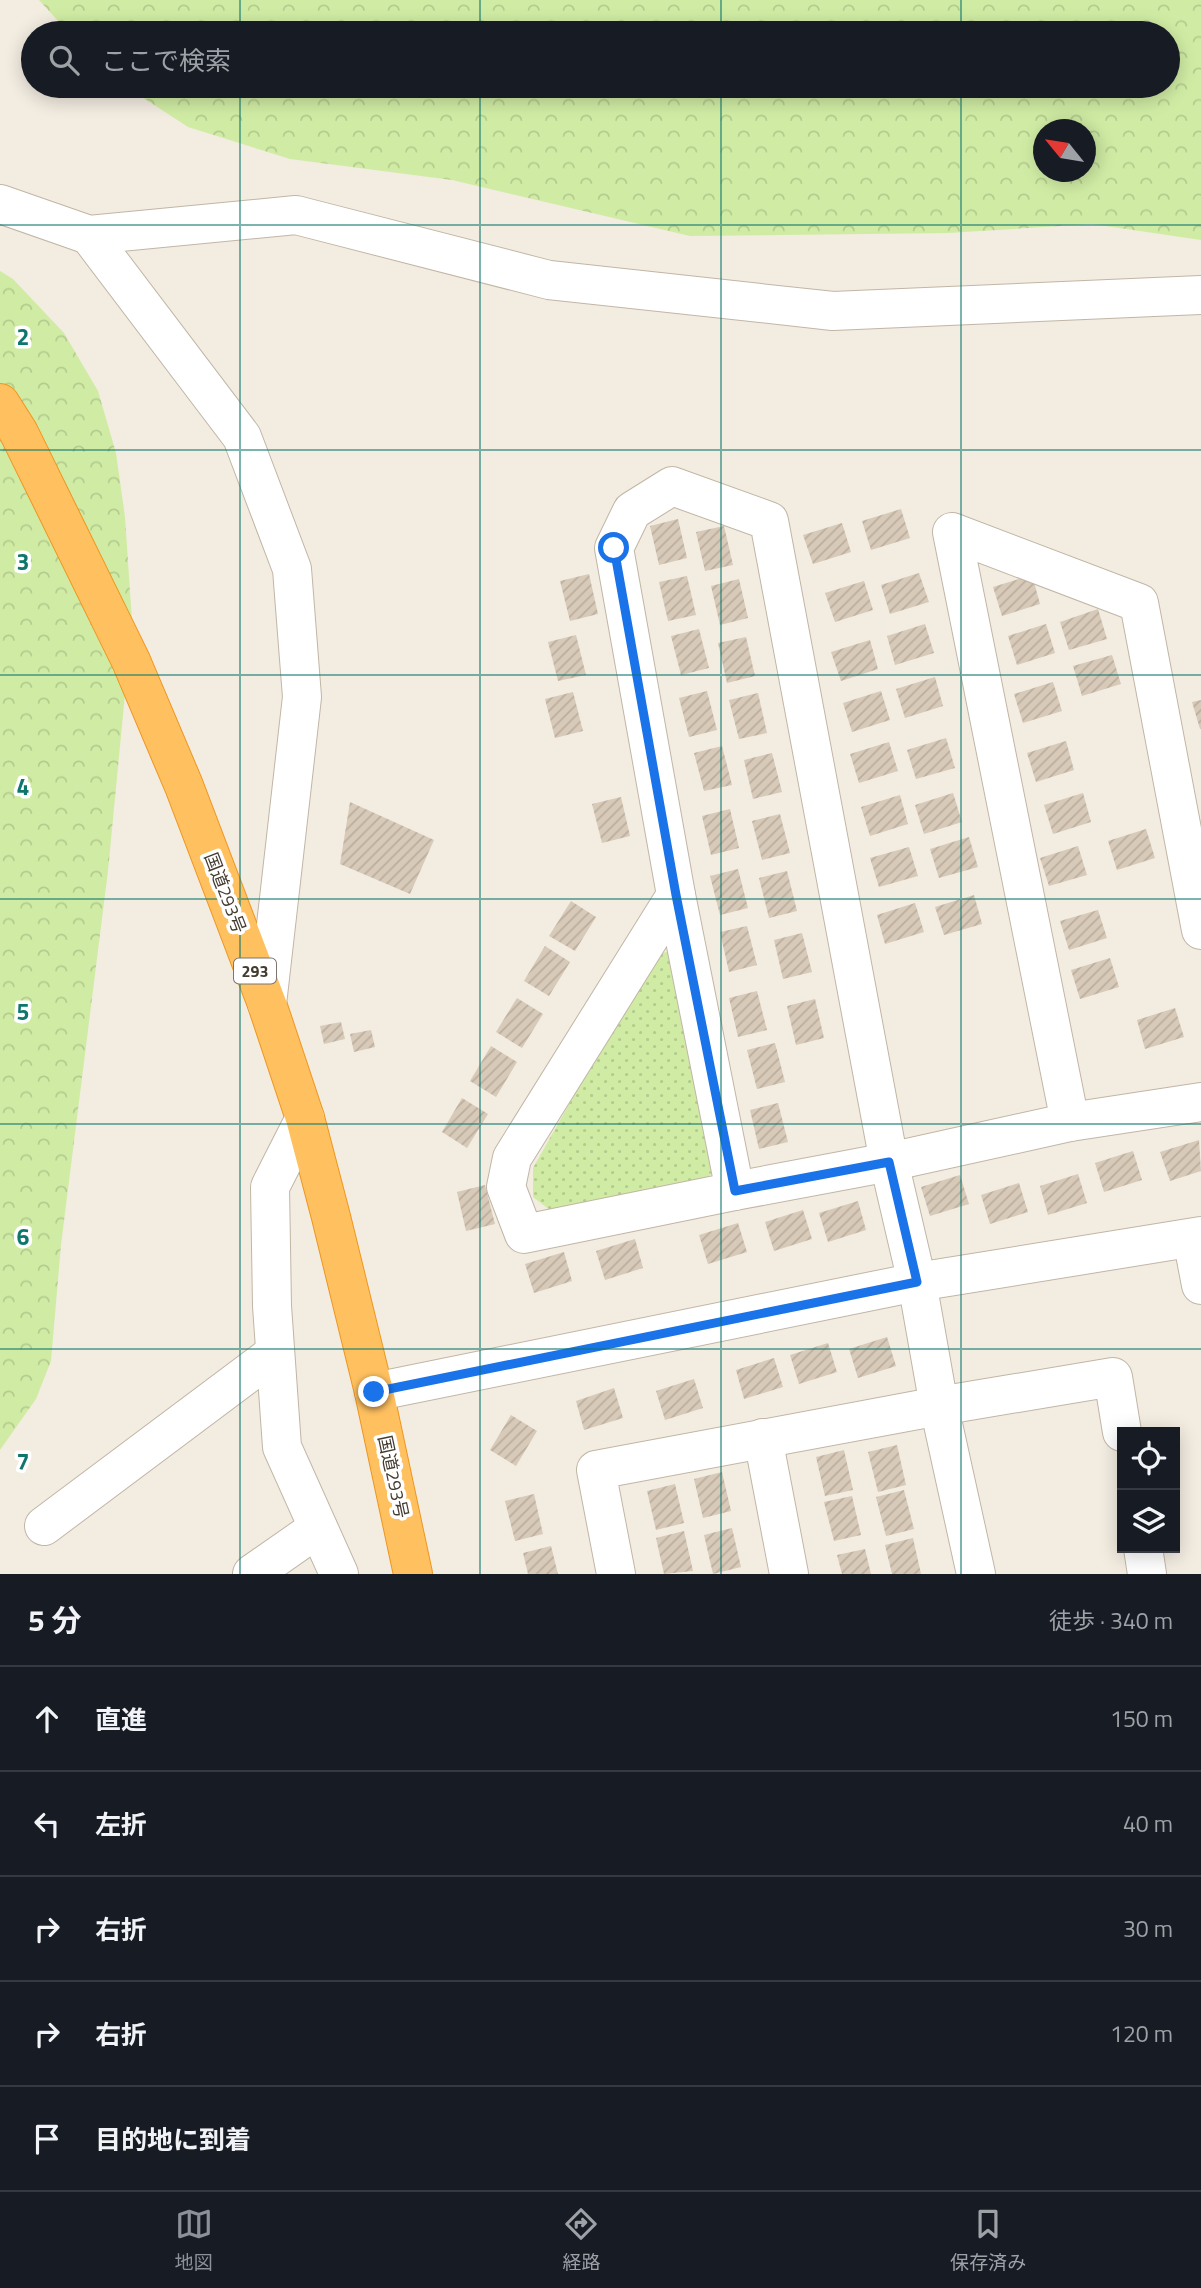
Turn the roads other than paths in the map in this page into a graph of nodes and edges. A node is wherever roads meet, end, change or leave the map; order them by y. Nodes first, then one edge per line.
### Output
1 (0, 204) edge
2 (89, 235) junction
3 (1201, 295) edge
4 (0, 402) edge
5 (676, 895) junction
6 (1201, 930) edge
7 (267, 1004) junction
8 (1201, 1102) edge
9 (305, 1118) junction
10 (1070, 1122) junction
11 (889, 1162) junction
12 (735, 1191) junction
13 (1196, 1237) edge
14 (917, 1282) junction
15 (1201, 1285) edge
16 (275, 1353) junction
17 (374, 1392) junction
18 (939, 1406) junction
19 (1121, 1427) edge
20 (763, 1438) junction
21 (44, 1526) dead end
22 (318, 1528) junction
23 (1144, 1553) edge
24 (252, 1574) edge
25 (338, 1574) edge
26 (413, 1574) edge
27 (616, 1574) edge
28 (789, 1574) edge
29 (976, 1574) edge
30 (1147, 1574) edge

1 - 2 street
2 - 3 street
2 - 7 street
4 - 7 highway, 国道293号 / 293
5 - 11 street
5 - 12 street
5 - 12 street
6 - 10 street
7 - 9 highway, 国道293号 / 293
8 - 10 street
9 - 16 street
9 - 17 highway, 国道293号 / 293
10 - 11 street
11 - 12 street
11 - 14 street
13 - 14 street
13 - 15 street
14 - 17 street
14 - 18 street
16 - 21 street
16 - 22 street
17 - 26 highway, 国道293号 / 293
18 - 19 street
18 - 20 street
18 - 29 street
20 - 27 street
20 - 28 street
22 - 24 street
22 - 25 street
23 - 30 street

